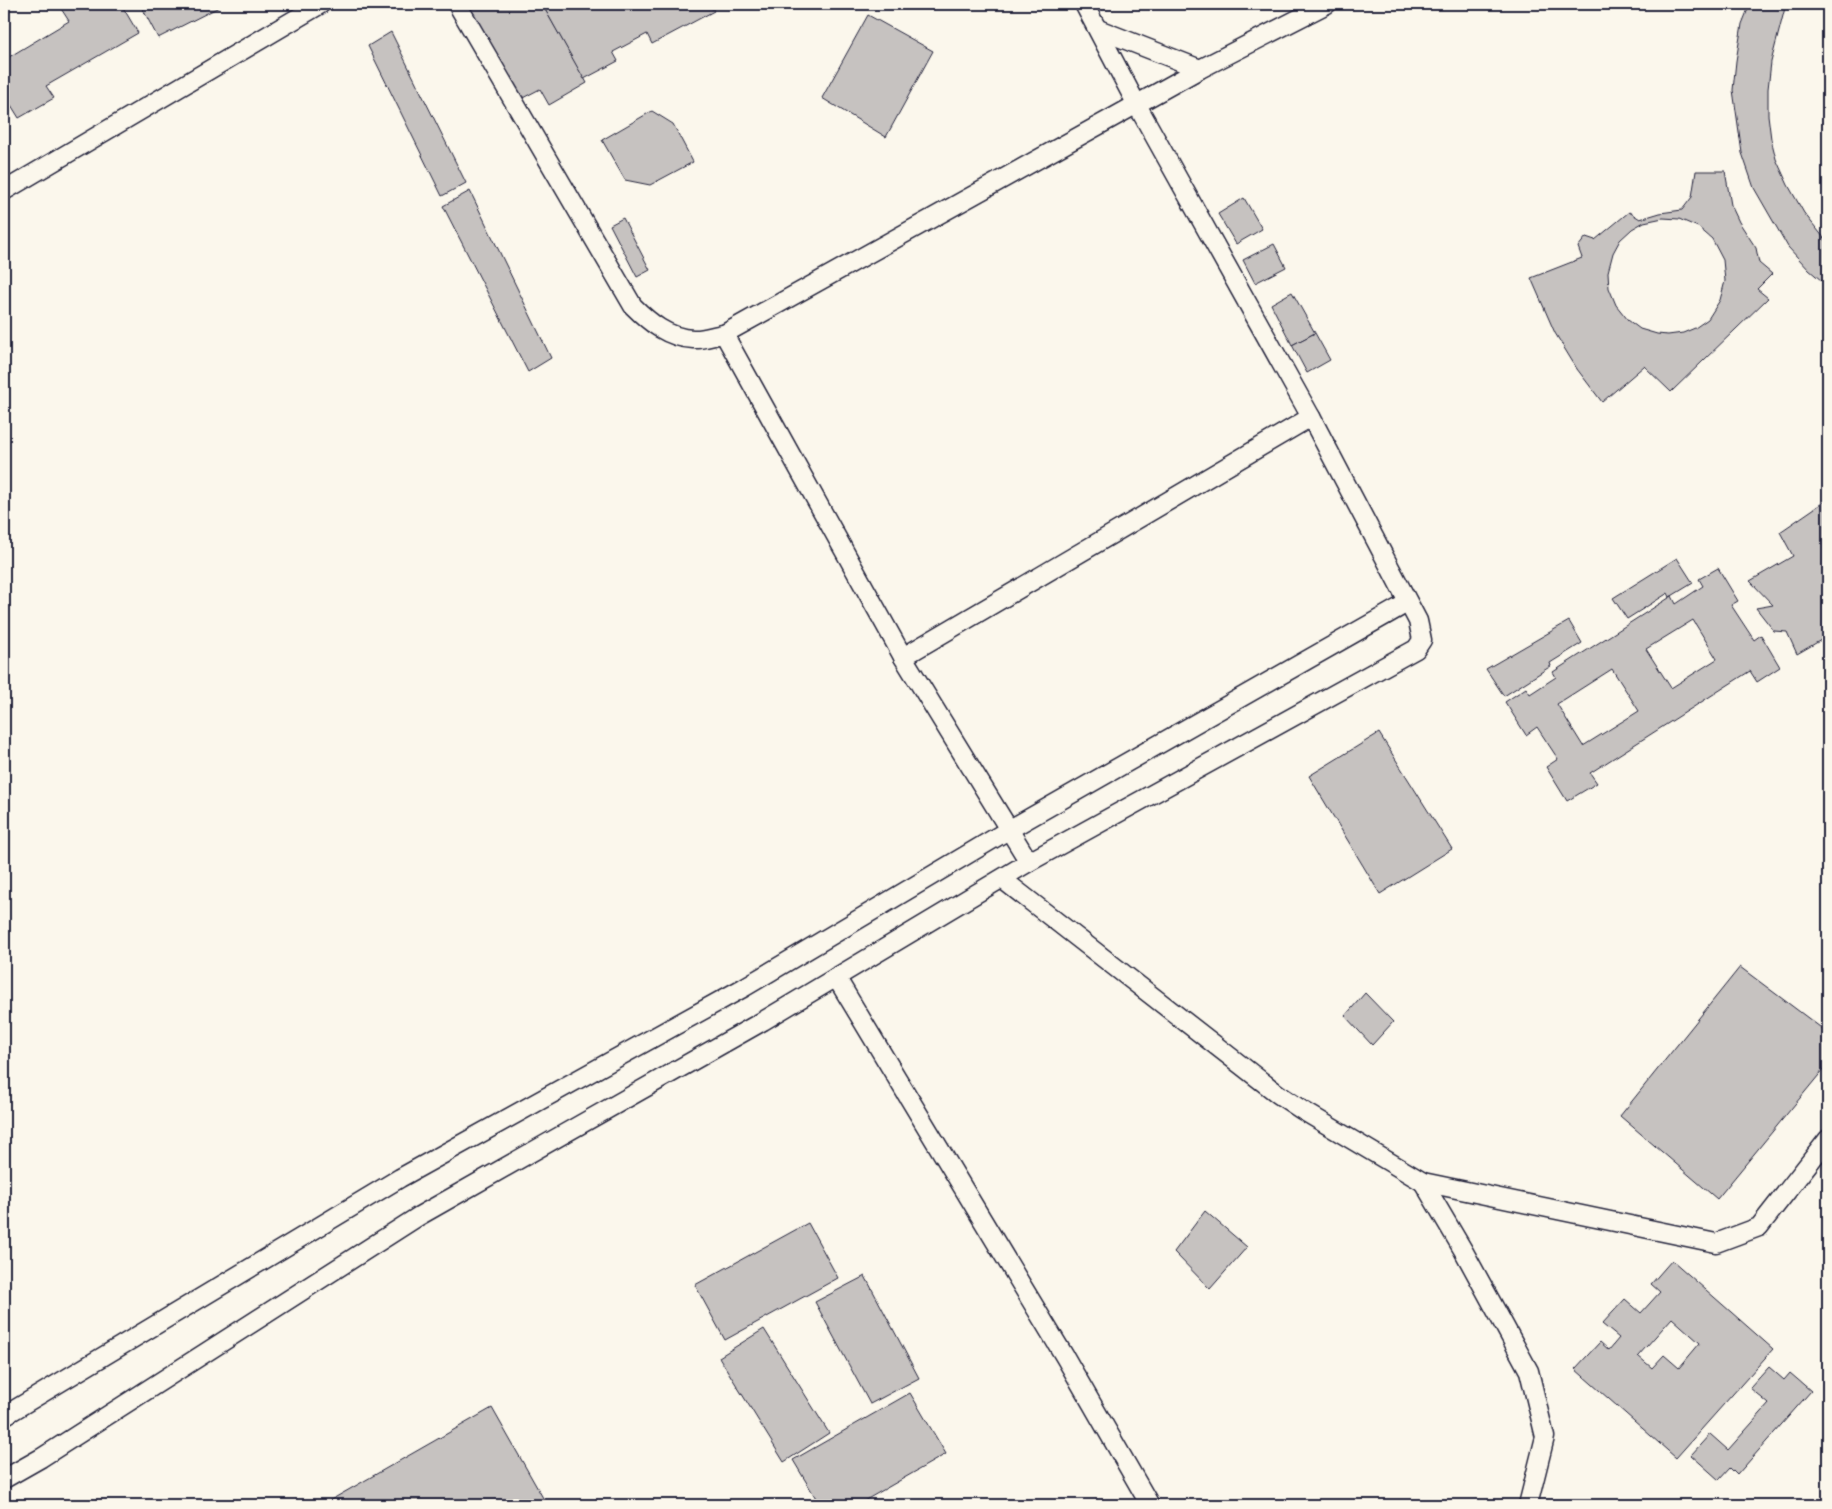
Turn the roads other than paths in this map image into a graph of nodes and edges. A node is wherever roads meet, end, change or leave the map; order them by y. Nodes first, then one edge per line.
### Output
1 (321, 4) edge
2 (457, 4) edge
3 (1084, 4) edge
4 (1327, 4) edge
5 (1098, 29) junction
6 (1200, 69) junction
7 (1137, 105) junction
8 (4, 192) edge
9 (724, 334) junction
10 (1311, 417) junction
11 (1407, 602) junction
12 (902, 657) junction
13 (1010, 829) junction
14 (1029, 862) junction
15 (1002, 878) junction
16 (836, 977) junction
17 (1828, 1139) edge
18 (1423, 1182) junction
19 (4, 1416) edge
20 (4, 1479) edge
21 (1150, 1505) edge
22 (1528, 1505) edge

1 - 8 lane
2 - 9 lane
3 - 5 lane
4 - 6 lane
5 - 6 lane
5 - 7 lane
6 - 7 lane
7 - 9 lane
7 - 10 lane
9 - 12 lane
10 - 11 lane
10 - 12 lane
11 - 13 lane
11 - 14 lane
12 - 13 lane
13 - 14 lane
13 - 19 lane
14 - 15 lane
15 - 16 lane
15 - 18 lane
16 - 20 lane
16 - 21 lane
17 - 18 lane
18 - 22 lane

